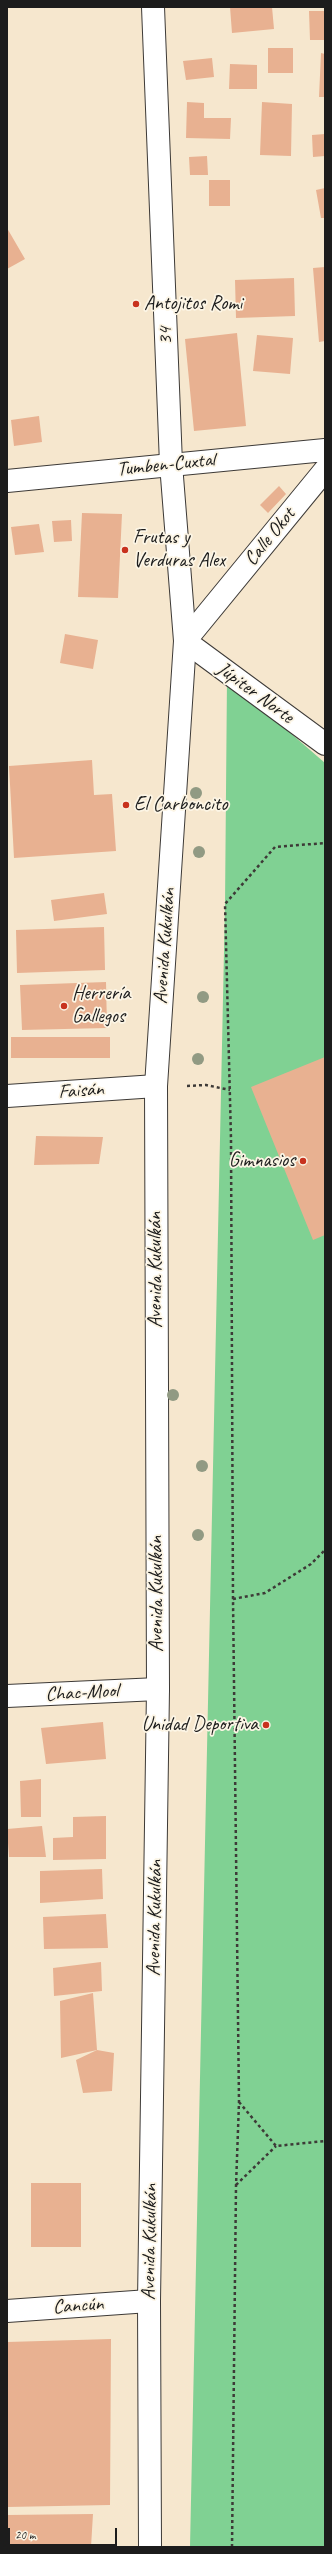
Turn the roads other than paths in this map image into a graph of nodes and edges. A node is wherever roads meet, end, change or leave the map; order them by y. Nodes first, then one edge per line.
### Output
1 (153, 7) edge
2 (325, 450) edge
3 (172, 464) junction
4 (325, 470) edge
5 (7, 481) edge
6 (185, 641) junction
7 (325, 744) edge
8 (156, 1086) junction
9 (7, 1096) edge
10 (158, 1689) junction
11 (7, 1696) edge
12 (150, 2302) junction
13 (7, 2311) edge
14 (150, 2547) edge

1 - 3 street, 34
2 - 3 street, Tumben-Cuxtal
3 - 5 street, Tumben-Cuxtal
3 - 6 street, 34
4 - 6 street, Calle Okot
6 - 7 street, Júpiter Norte
6 - 8 street, Avenida Kukulkán
8 - 9 street, Faisán
8 - 10 street, Avenida Kukulkán
10 - 11 street, Chac-Mool
10 - 12 street, Avenida Kukulkán
12 - 13 street, Cancún
12 - 14 street, Avenida Kukulkán

